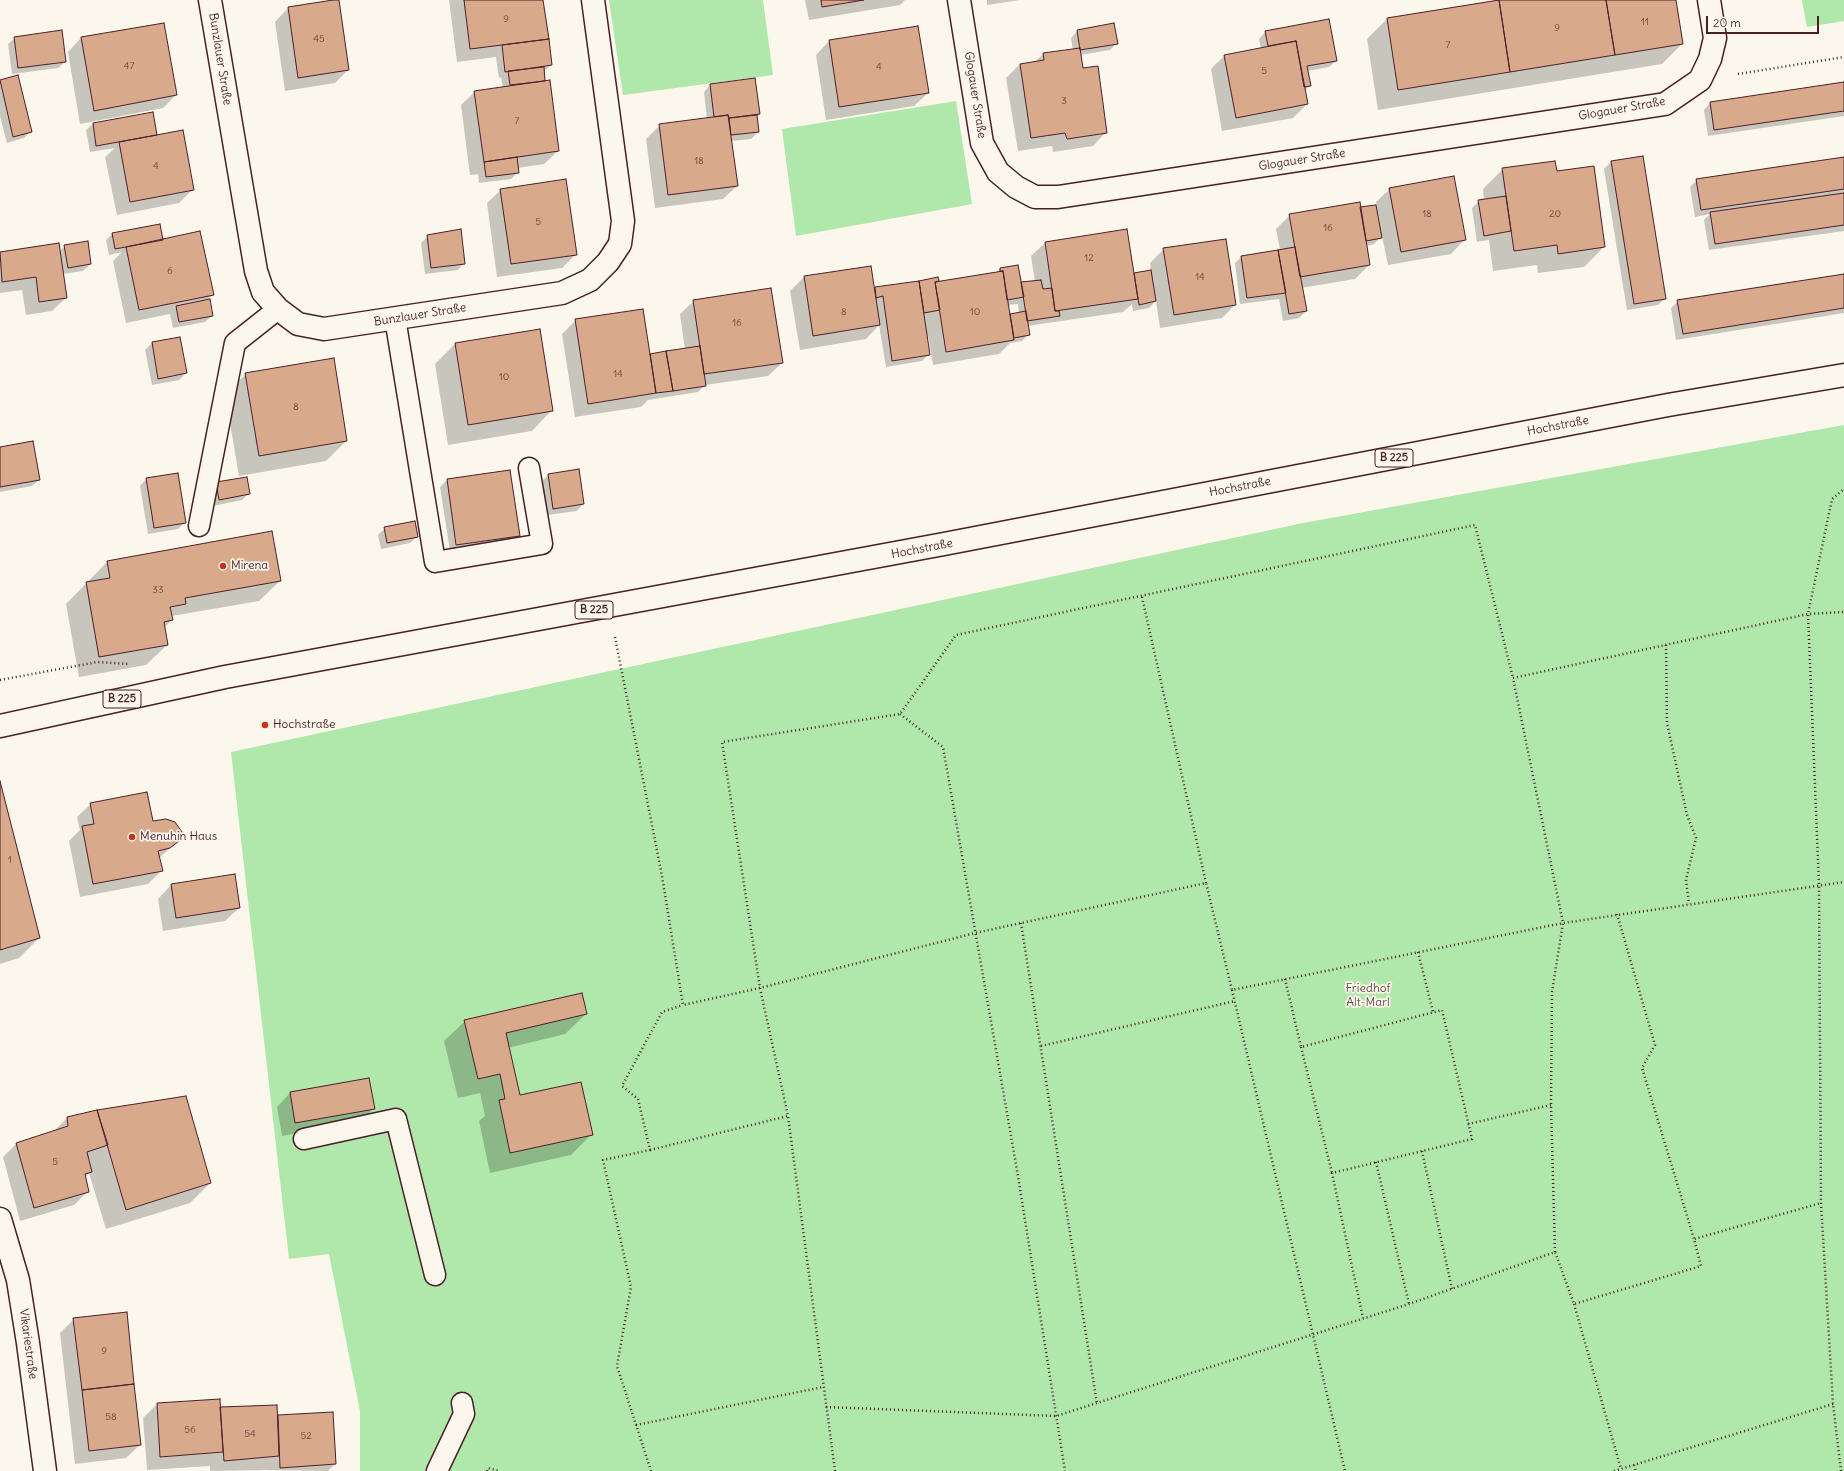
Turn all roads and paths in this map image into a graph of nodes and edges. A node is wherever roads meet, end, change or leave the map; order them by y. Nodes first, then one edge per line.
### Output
1 (210, 0) edge
2 (593, 0) edge
3 (959, 0) edge
4 (1709, 0) edge
5 (1844, 57) edge
6 (1700, 80) junction
7 (278, 309) junction
8 (395, 318) junction
9 (1844, 375) edge
10 (529, 468) dead end
11 (1844, 489) edge
12 (199, 526) dead end
13 (1142, 597) junction
14 (609, 607) junction
15 (1844, 612) edge
16 (1808, 614) junction
17 (1666, 645) junction
18 (1513, 678) junction
19 (900, 714) junction
20 (0, 726) edge
21 (1844, 882) edge
22 (1206, 883) junction
23 (1819, 885) junction
24 (1689, 904) junction
25 (1618, 914) junction
26 (1021, 923) junction
27 (1563, 923) junction
28 (975, 933) junction
29 (1418, 952) junction
30 (1285, 979) junction
31 (760, 988) junction
32 (1232, 990) junction
33 (1235, 1002) junction
34 (682, 1005) junction
35 (1433, 1012) junction
36 (1041, 1046) junction
37 (1301, 1047) junction
38 (1551, 1106) junction
39 (788, 1116) junction
40 (1468, 1124) junction
41 (304, 1138) dead end
42 (650, 1150) junction
43 (1422, 1151) junction
44 (1376, 1162) junction
45 (1332, 1173) junction
46 (1821, 1203) junction
47 (0, 1219) edge
48 (1694, 1238) junction
49 (1555, 1252) junction
50 (435, 1275) dead end
51 (1452, 1289) junction
52 (1409, 1304) junction
53 (1574, 1304) junction
54 (1363, 1318) junction
55 (1313, 1335) junction
56 (823, 1387) junction
57 (462, 1403) dead end
58 (1097, 1404) junction
59 (1833, 1404) junction
60 (826, 1407) junction
61 (1056, 1416) junction
62 (636, 1425) junction
63 (1634, 1465) junction
64 (1621, 1469) junction
65 (45, 1471) edge
66 (437, 1471) edge
67 (487, 1471) edge
68 (499, 1471) edge
69 (651, 1471) edge
70 (835, 1471) edge
71 (1065, 1471) edge
72 (1345, 1471) edge
73 (1614, 1471) edge
74 (1636, 1471) edge
75 (1841, 1471) edge

1 - 7 street, Bunzlauer Straße
2 - 8 street, Bunzlauer Straße
3 - 6 street, Glogauer Straße
4 - 6 street
5 - 6 path
7 - 8 street, Bunzlauer Straße
7 - 12 lane
8 - 10 lane
9 - 14 street, Hochstraße / B 225
11 - 16 path
13 - 18 path
13 - 19 path
13 - 22 path
14 - 20 street, Hochstraße / B 225
14 - 34 path
15 - 16 path
16 - 17 path
16 - 23 path
17 - 18 path
17 - 24 path
18 - 27 path
19 - 28 path
19 - 31 path
21 - 23 path
22 - 26 path
22 - 32 path
23 - 24 path
23 - 46 path
24 - 25 path
25 - 27 path
25 - 48 path
26 - 28 path
26 - 36 path
27 - 29 path
27 - 38 path
28 - 31 path
28 - 61 path
29 - 30 path
29 - 35 path
30 - 32 path
30 - 37 path
31 - 34 path
31 - 39 path
32 - 33 path
33 - 36 path
33 - 55 path
34 - 42 path
35 - 37 path
35 - 40 path
36 - 58 path
37 - 45 path
38 - 40 path
38 - 49 path
39 - 42 path
39 - 56 path
40 - 43 path
41 - 50 lane
42 - 62 path
43 - 44 path
43 - 51 path
44 - 45 path
44 - 52 path
45 - 54 path
46 - 48 path
46 - 59 path
47 - 65 street, Vikariestraße
48 - 53 path
49 - 51 path
49 - 53 path
51 - 52 path
52 - 54 path
53 - 64 path
54 - 55 path
55 - 58 path
55 - 72 path
56 - 60 path
56 - 62 path
57 - 66 lane
58 - 61 path
59 - 63 path
59 - 75 path
60 - 61 path
60 - 70 path
61 - 71 path
62 - 69 path
63 - 64 path
63 - 74 path
64 - 73 path
67 - 68 path

